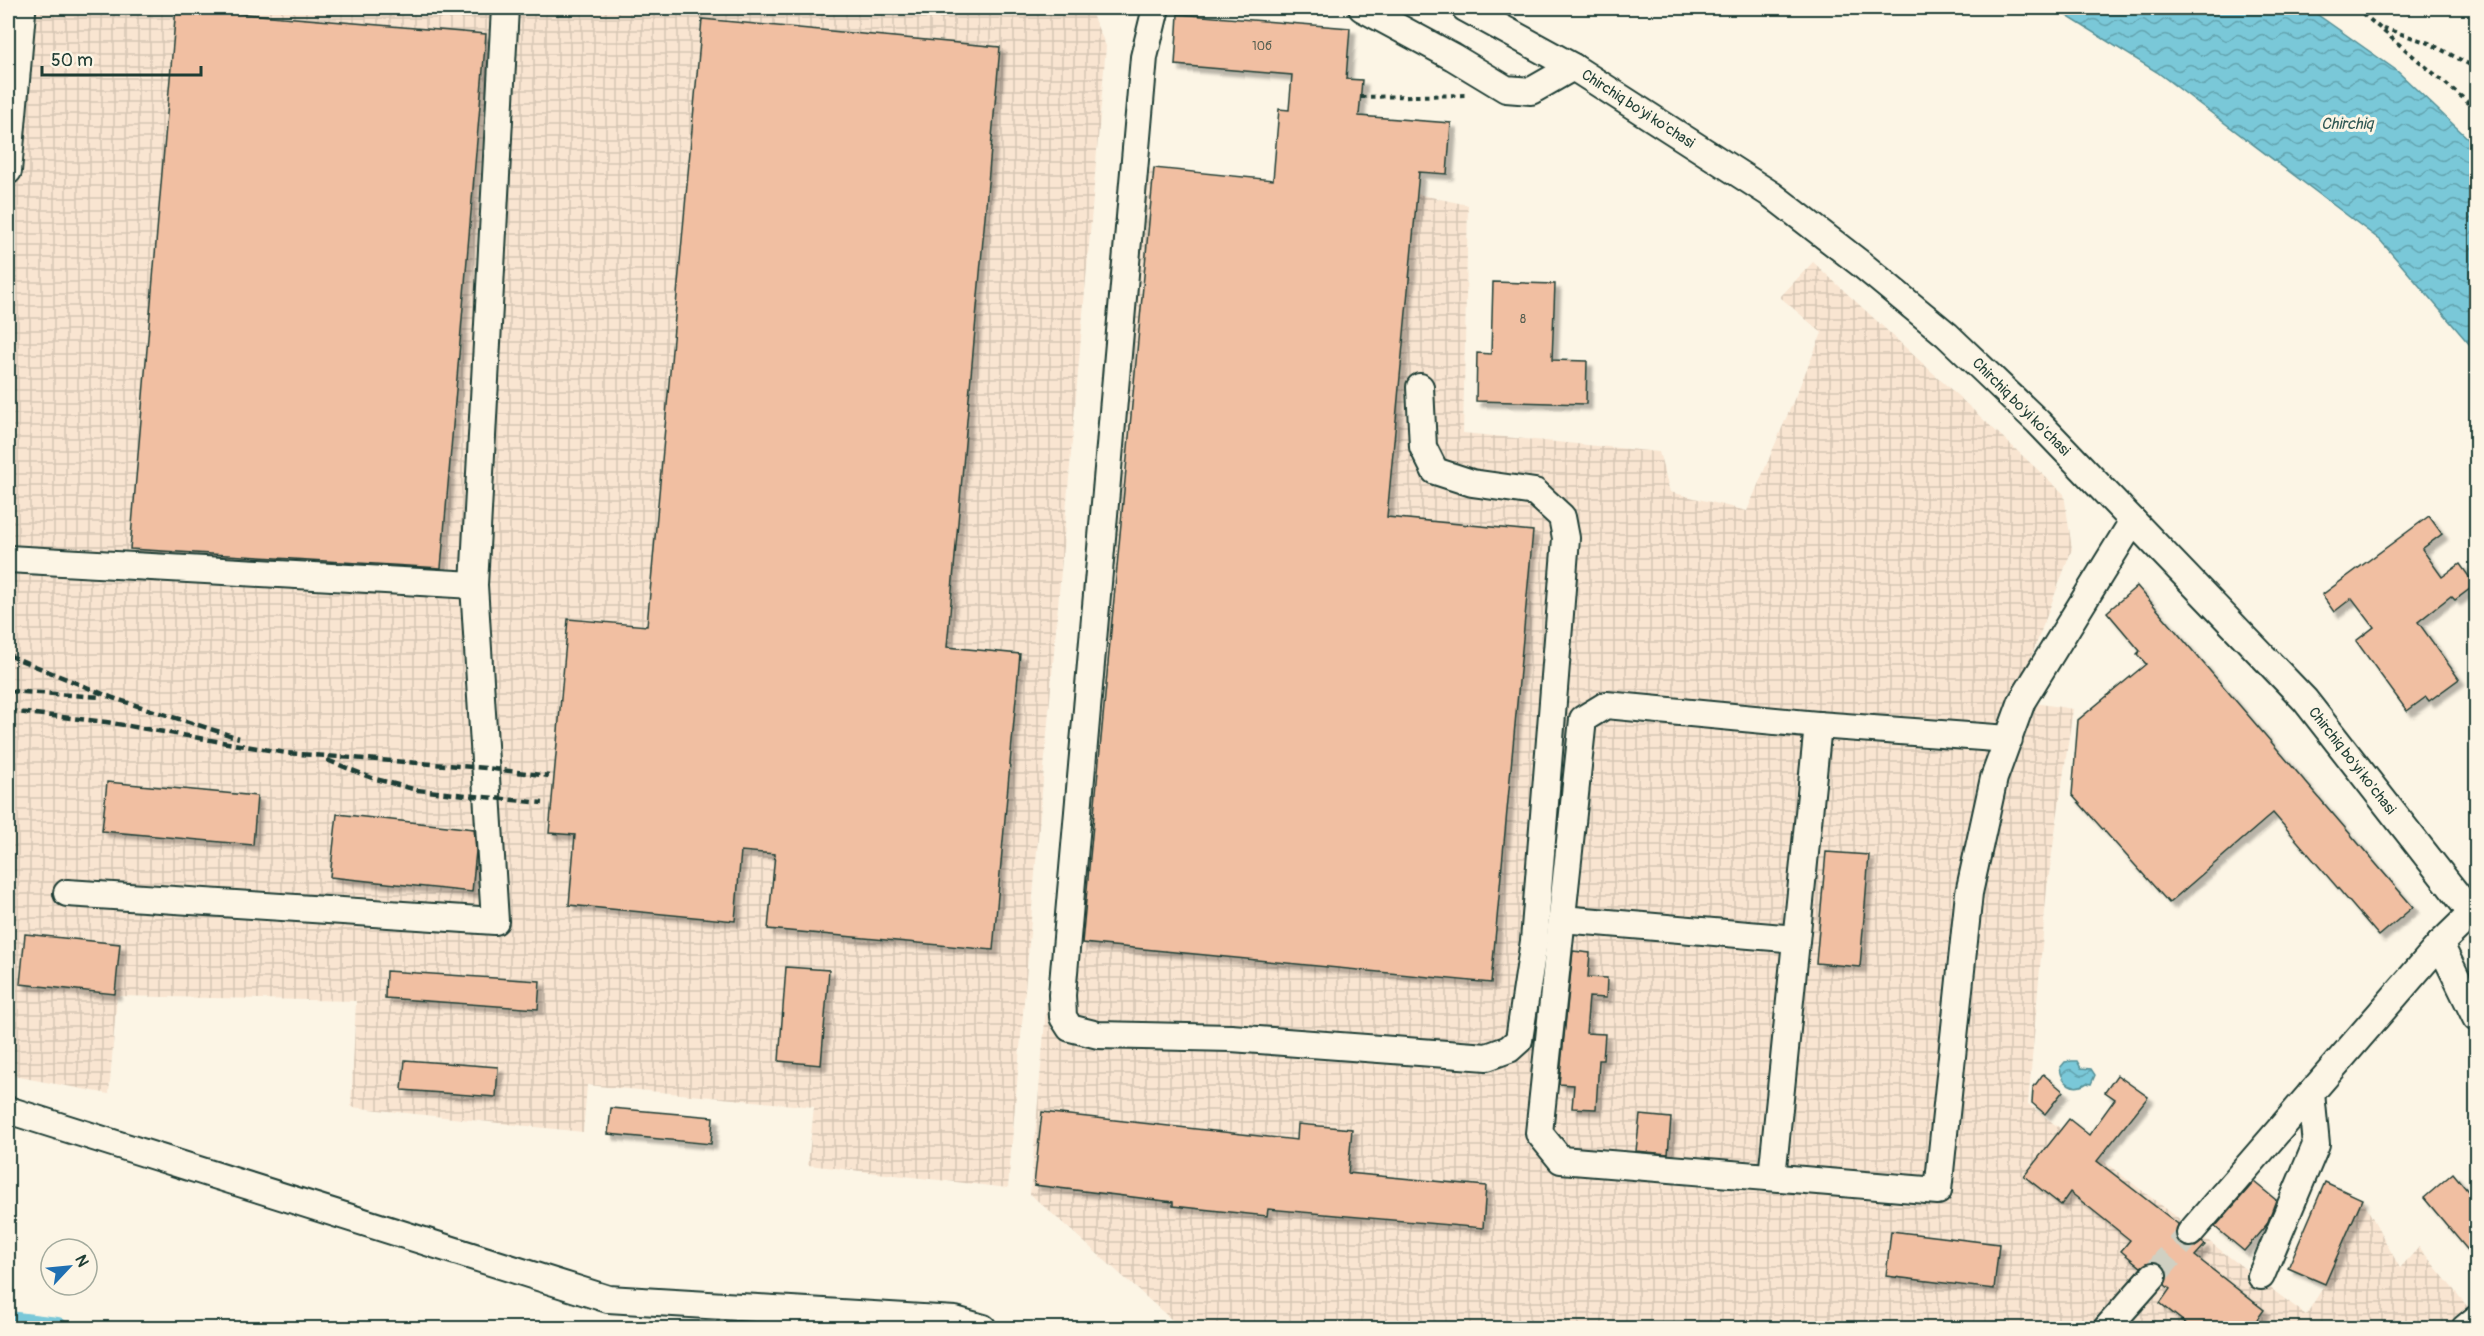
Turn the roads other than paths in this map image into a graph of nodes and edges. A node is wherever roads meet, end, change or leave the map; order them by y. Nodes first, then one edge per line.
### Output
1 (505, 8) edge
2 (1156, 8) edge
3 (1362, 8) edge
4 (1465, 8) edge
5 (22, 12) dead end
6 (1573, 67) junction
7 (8, 171) edge
8 (1420, 387) dead end
9 (2133, 521) junction
10 (8, 560) edge
11 (474, 585) junction
12 (1818, 725) junction
13 (2009, 739) junction
14 (67, 892) dead end
15 (2474, 916) edge
16 (1562, 919) junction
17 (1796, 939) junction
18 (2440, 944) junction
19 (2476, 1018) edge
20 (2311, 1093) junction
21 (8, 1110) edge
22 (1772, 1178) junction
23 (2190, 1233) tunnel mouth
24 (2153, 1276) tunnel mouth
25 (2261, 1276) dead end
26 (2476, 1319) edge
27 (983, 1329) edge
28 (2107, 1329) edge
29 (2465, 1329) edge

1 - 11 street
2 - 8 street
3 - 6 street
4 - 6 street, Chirchiq bo'yi ko'chasi
5 - 7 street
6 - 9 street, Chirchiq bo'yi ko'chasi
9 - 13 street
9 - 15 street, Chirchiq bo'yi ko'chasi
10 - 11 street
11 - 14 street
12 - 13 street
12 - 16 street
12 - 17 street
13 - 22 street
15 - 18 street
16 - 17 street
16 - 22 street
17 - 22 street
18 - 19 street
18 - 20 street
20 - 23 street
20 - 25 street
21 - 27 street
24 - 28 street
26 - 29 street

